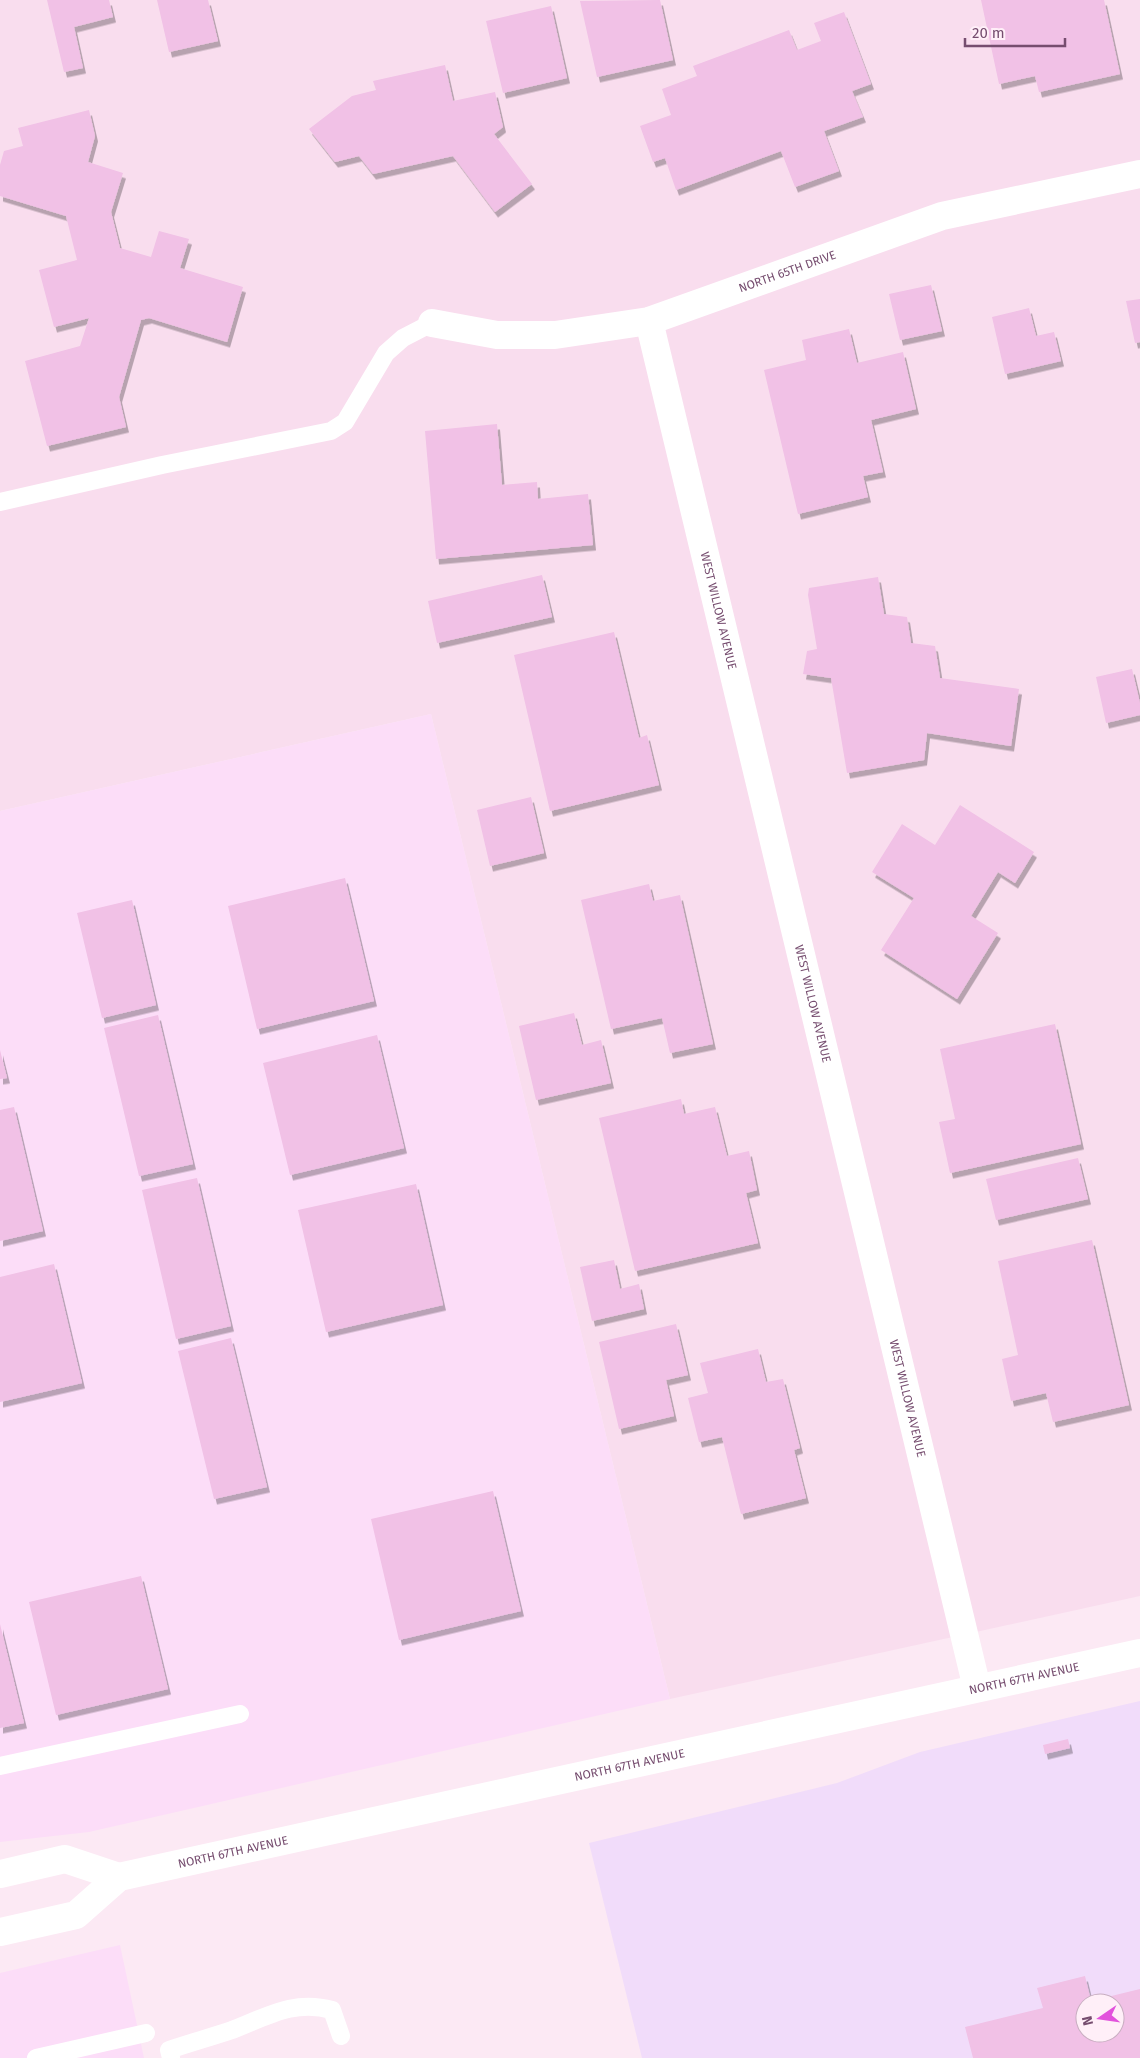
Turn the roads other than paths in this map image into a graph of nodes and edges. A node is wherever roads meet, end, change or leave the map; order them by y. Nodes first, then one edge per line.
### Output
1 (1140, 174) edge
2 (649, 321) junction
3 (432, 323) joint
4 (0, 502) edge
5 (1140, 1653) edge
6 (977, 1688) junction
7 (240, 1714) dead end
8 (0, 1766) edge
9 (0, 1874) edge
10 (119, 1877) junction
11 (0, 1932) edge
12 (146, 2033) dead end
13 (341, 2036) dead end
14 (36, 2058) edge
15 (170, 2058) edge

1 - 2 street, NORTH 65TH DRIVE
2 - 3 street, NORTH 65TH DRIVE
2 - 6 street, WEST WILLOW AVENUE
3 - 4 lane
5 - 6 street, NORTH 67TH AVENUE
6 - 10 street, NORTH 67TH AVENUE
7 - 8 lane
9 - 10 street
10 - 11 street, NORTH 67TH AVENUE
12 - 14 lane
13 - 15 lane

